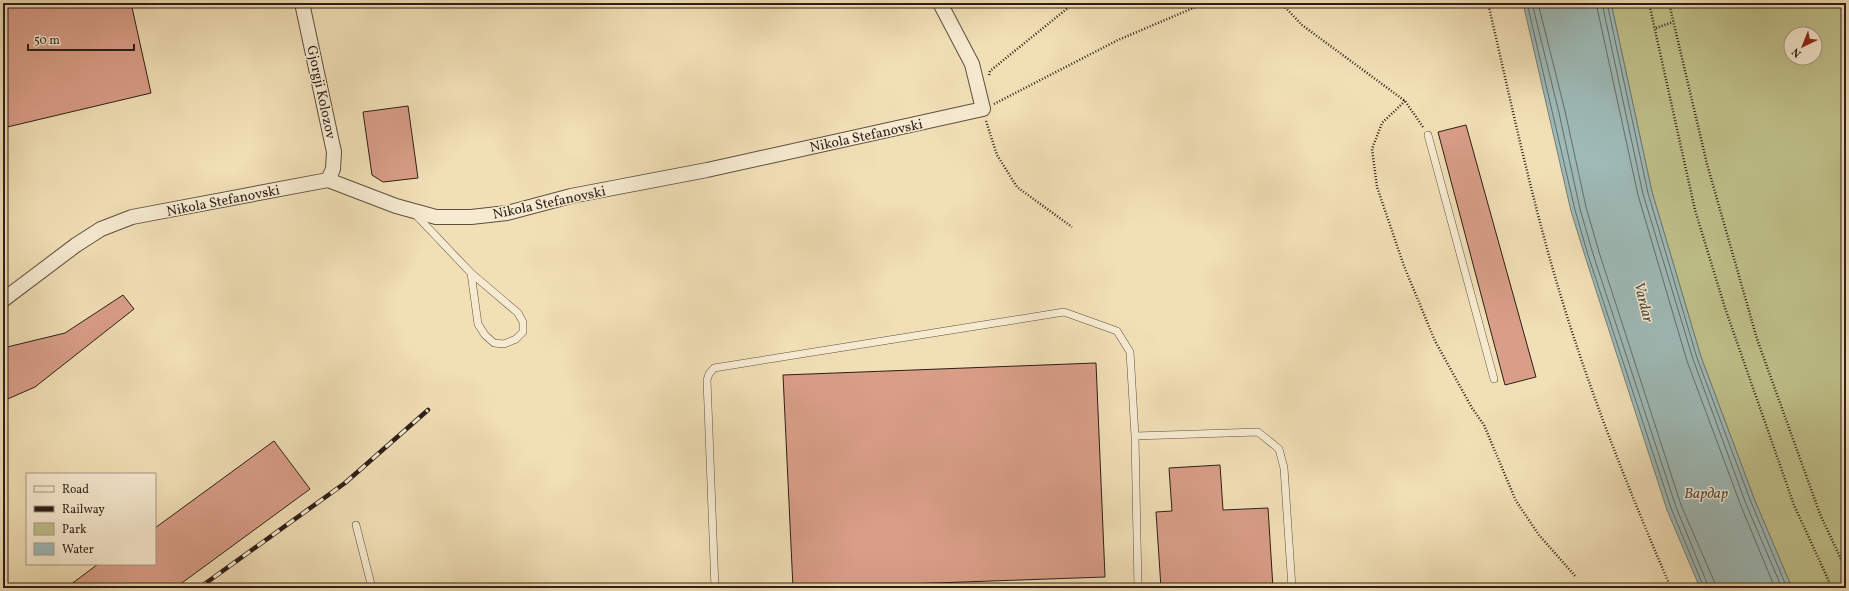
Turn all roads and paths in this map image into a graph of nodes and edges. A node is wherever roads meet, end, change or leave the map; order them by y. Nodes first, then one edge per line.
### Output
1 (302, 3) edge
2 (940, 3) edge
3 (1074, 3) edge
4 (1205, 3) edge
5 (1281, 3) edge
6 (1488, 3) edge
7 (1649, 3) edge
8 (1669, 3) edge
9 (1673, 22) junction
10 (1656, 28) junction
11 (989, 79) dead end
12 (1405, 101) junction
13 (983, 109) junction
14 (1428, 135) joint
15 (328, 180) junction
16 (411, 210) junction
17 (1072, 227) dead end
18 (471, 273) junction
19 (3, 300) edge
20 (1494, 379) dead end
21 (1135, 436) junction
22 (356, 525) dead end
23 (1846, 570) edge
24 (1575, 576) dead end
25 (372, 588) edge
26 (714, 588) edge
27 (1138, 588) edge
28 (1292, 588) edge
29 (1671, 588) edge
30 (1832, 588) edge

1 - 15 street, Gjorgji Kolozov
2 - 13 street
3 - 11 path
4 - 13 path
5 - 12 path
6 - 29 path
7 - 10 path
8 - 9 path
9 - 10 path
9 - 23 path
10 - 30 path
12 - 14 path
12 - 24 path
13 - 16 street, Nikola Stefanovski
13 - 17 path
14 - 20 lane
15 - 16 street, Nikola Stefanovski
15 - 19 street, Nikola Stefanovski
16 - 18 lane
18 - 18 lane
21 - 26 lane
21 - 27 lane
21 - 28 lane
22 - 25 lane

